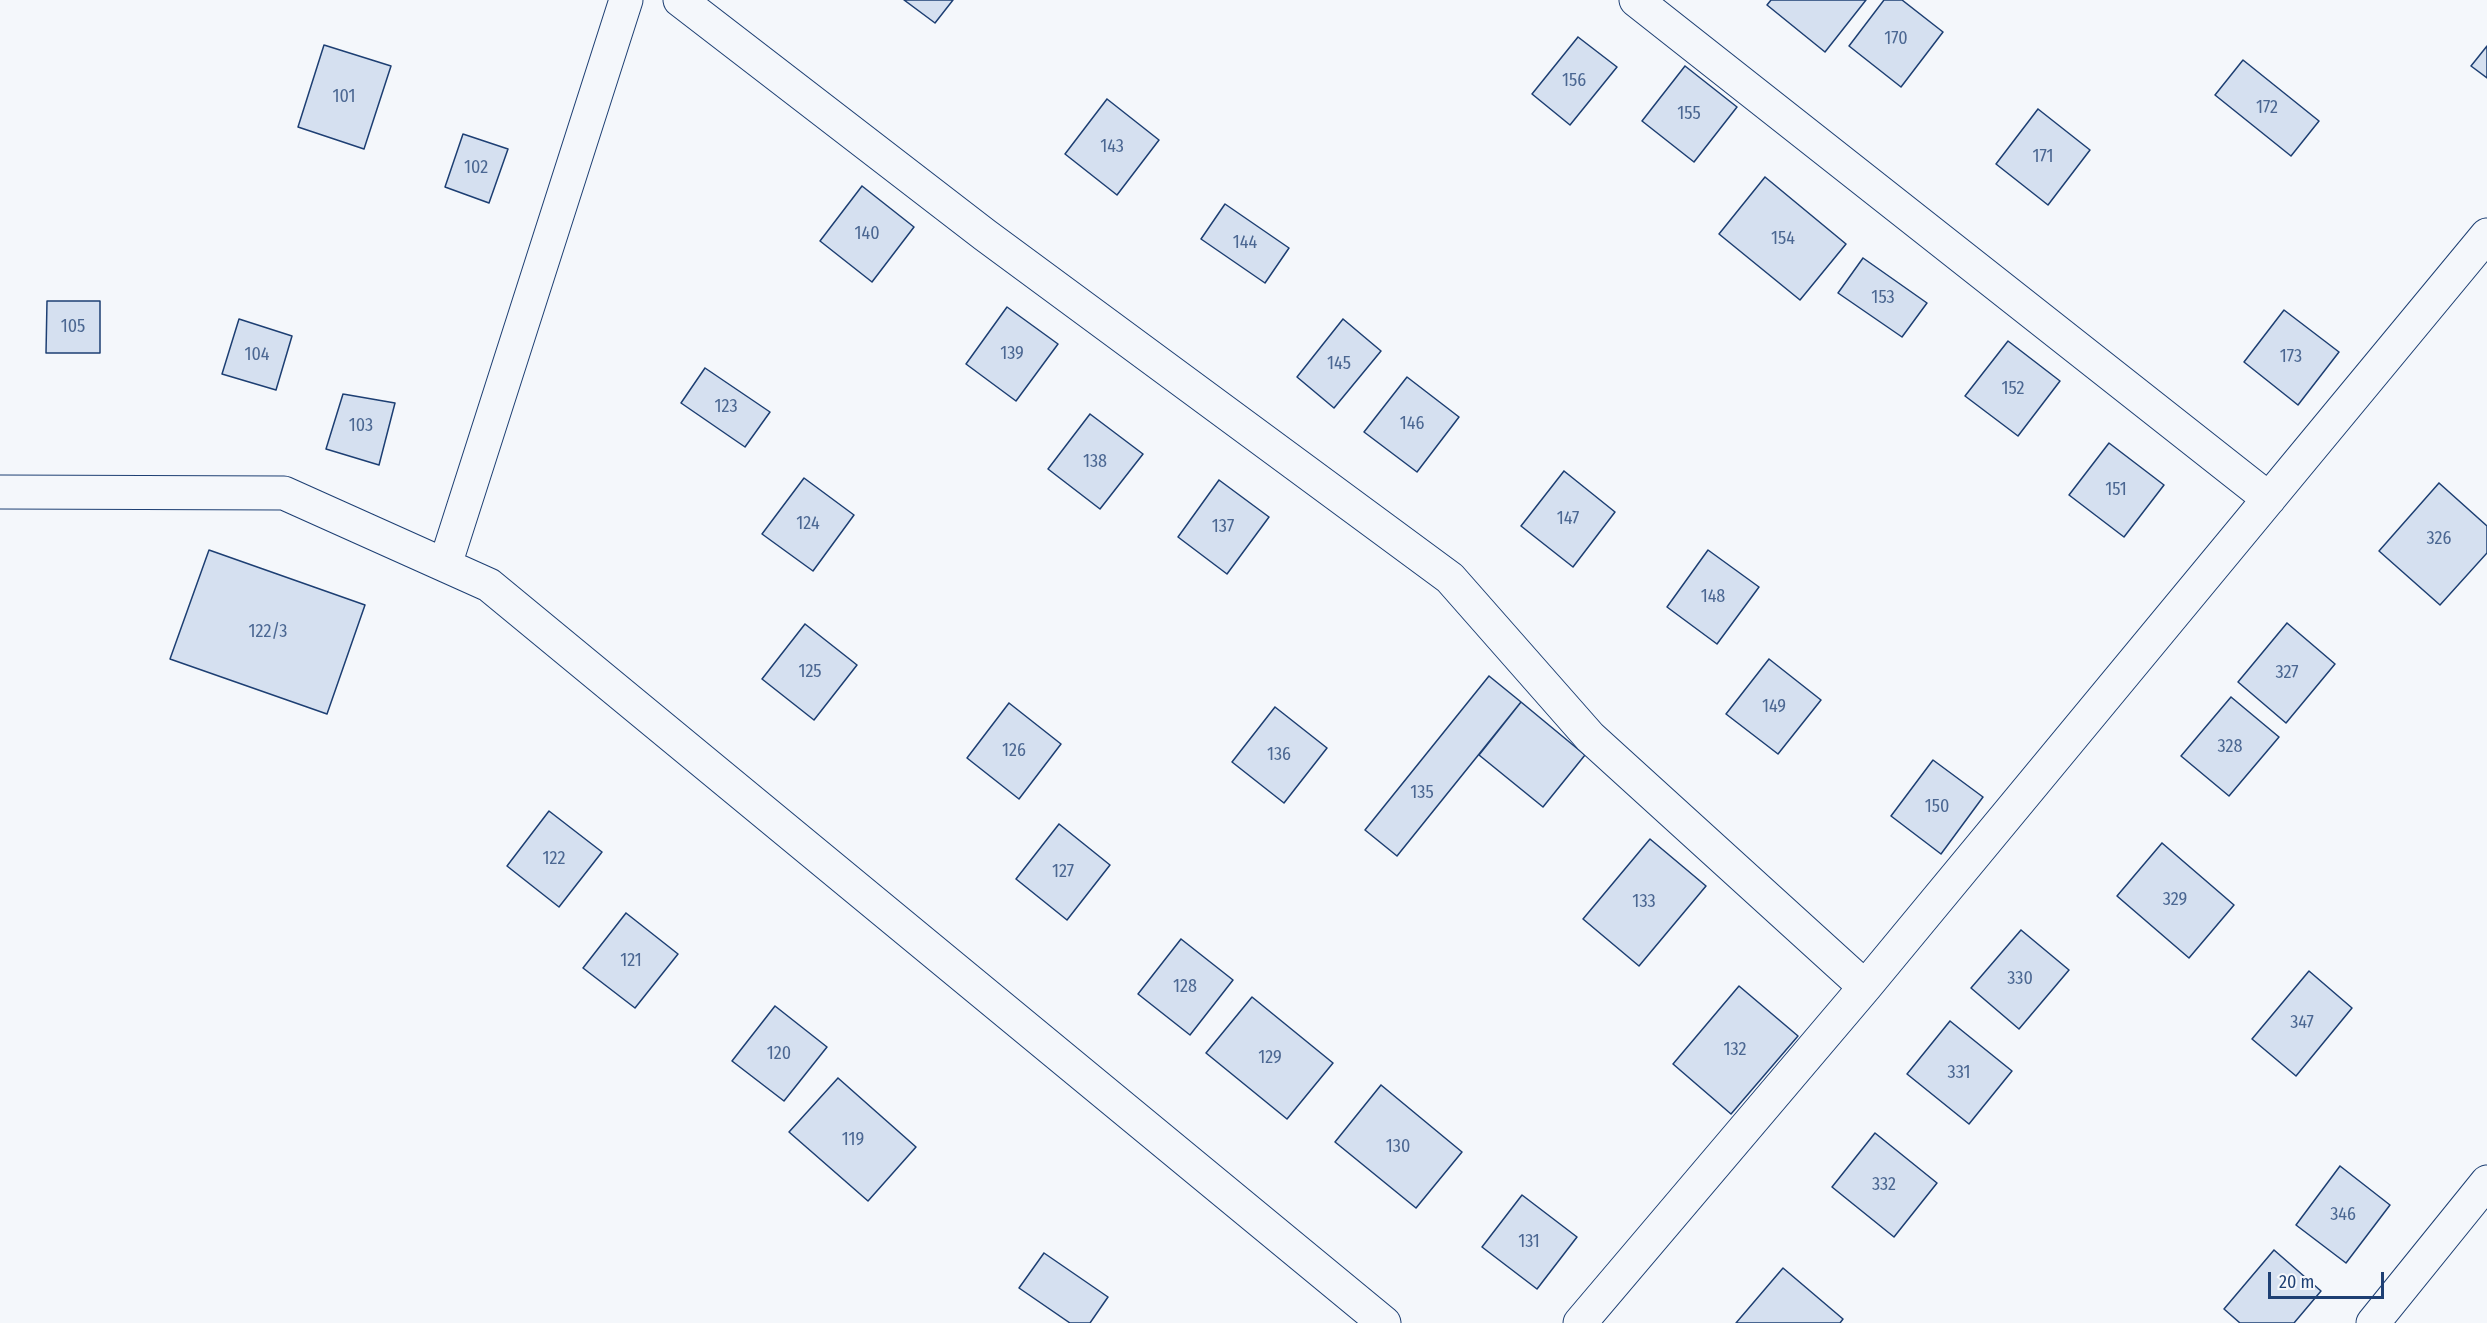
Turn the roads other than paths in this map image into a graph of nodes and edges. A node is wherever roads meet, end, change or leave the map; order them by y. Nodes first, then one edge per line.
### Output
1 (626, 0) edge
2 (680, 0) edge
3 (1636, 0) edge
4 (2487, 235) edge
5 (0, 492) edge
6 (2269, 499) junction
7 (445, 565) junction
8 (1864, 987) junction
9 (2487, 1182) edge
10 (1384, 1323) edge
11 (1580, 1323) edge
12 (2373, 1323) edge

1 - 7 street
2 - 8 street
3 - 6 street
4 - 6 street
5 - 7 street
6 - 8 street
7 - 10 street
8 - 11 street
9 - 12 street

